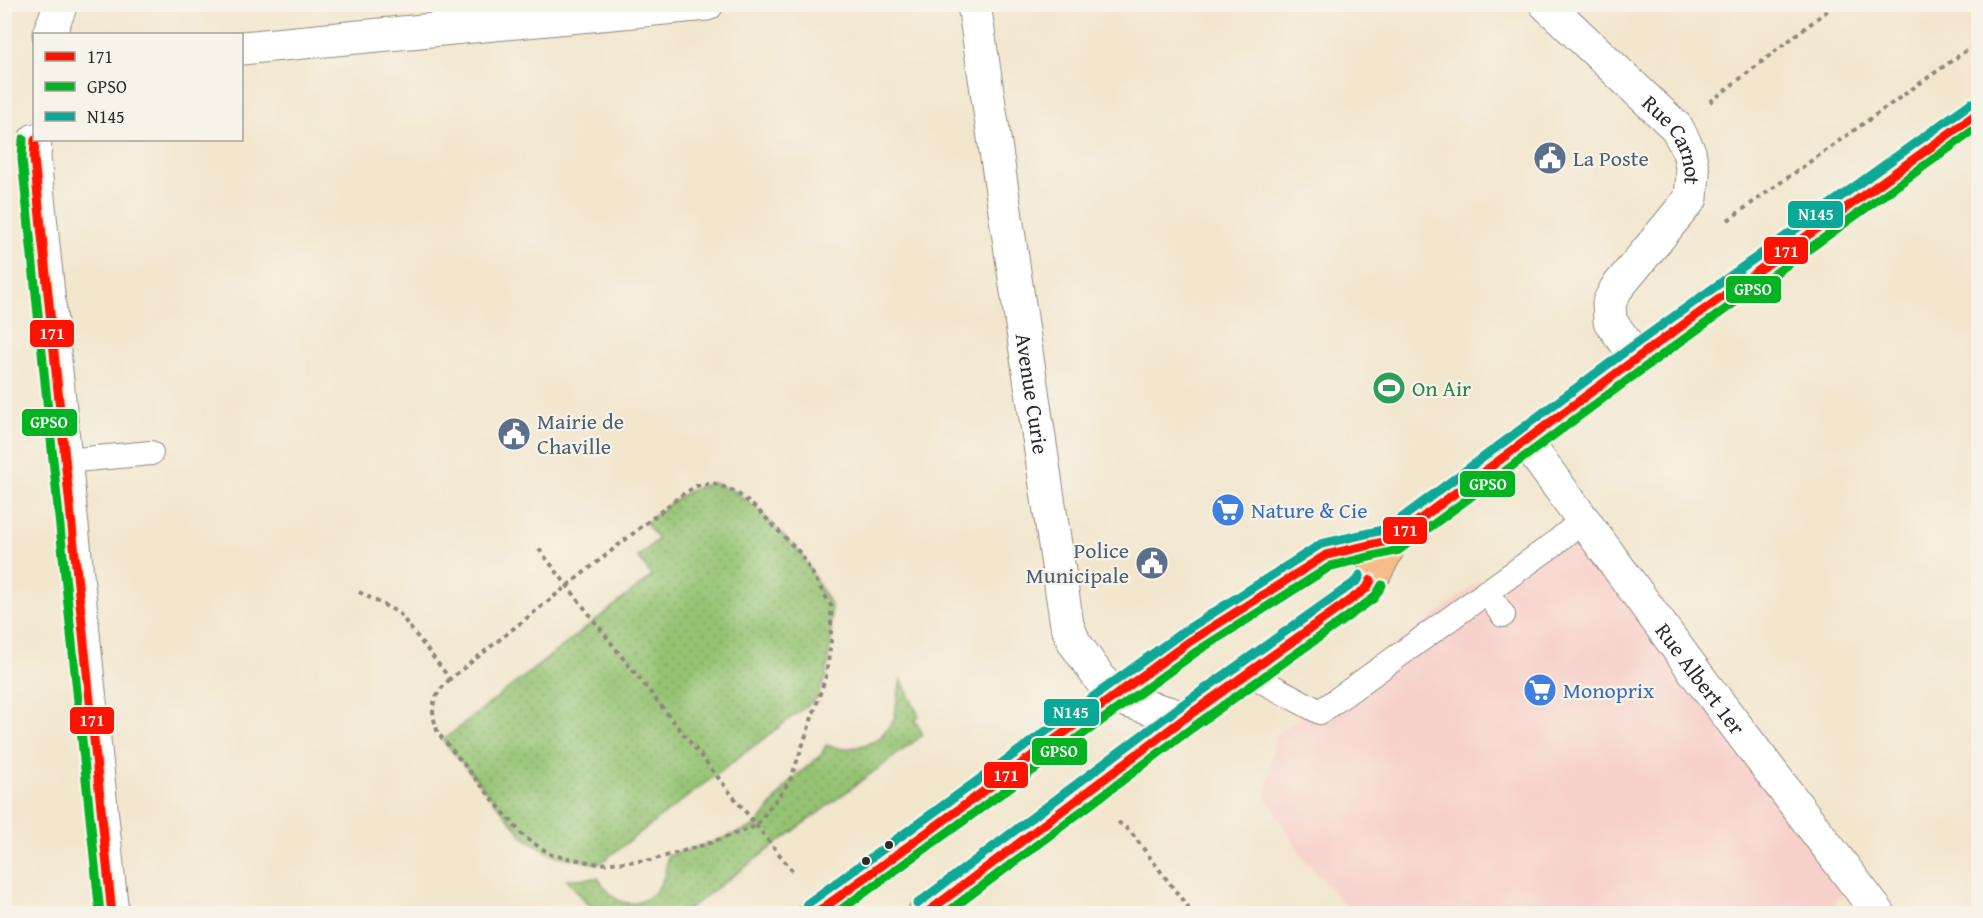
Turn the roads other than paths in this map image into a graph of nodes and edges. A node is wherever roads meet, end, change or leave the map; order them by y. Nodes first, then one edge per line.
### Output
1 (61, 4) edge
2 (707, 4) edge
3 (974, 4) edge
4 (1546, 4) edge
5 (49, 33) edge
6 (243, 48) edge
7 (1978, 112) edge
8 (35, 141) edge
9 (1637, 358) junction
10 (1527, 442) junction
11 (151, 453) dead end
12 (65, 460) junction
13 (1582, 520) junction
14 (1392, 540) junction
15 (1486, 592) junction
16 (1503, 615) dead end
17 (1246, 673) junction
18 (1113, 697) junction
19 (1185, 718) junction
20 (818, 910) edge
21 (112, 914) edge
22 (924, 914) edge
23 (1879, 914) edge

1 - 5 street
2 - 6 street
3 - 18 street, Avenue Curie
4 - 9 street, Rue Carnot
7 - 9 main road
8 - 12 street
9 - 10 main road
10 - 13 street, Rue Albert 1er
10 - 14 main road
11 - 12 lane
12 - 21 street
13 - 15 lane
13 - 23 street, Rue Albert 1er
14 - 17 main road
14 - 18 main road
15 - 16 lane
15 - 17 lane
17 - 19 main road
18 - 19 street
18 - 20 main road
19 - 22 main road

